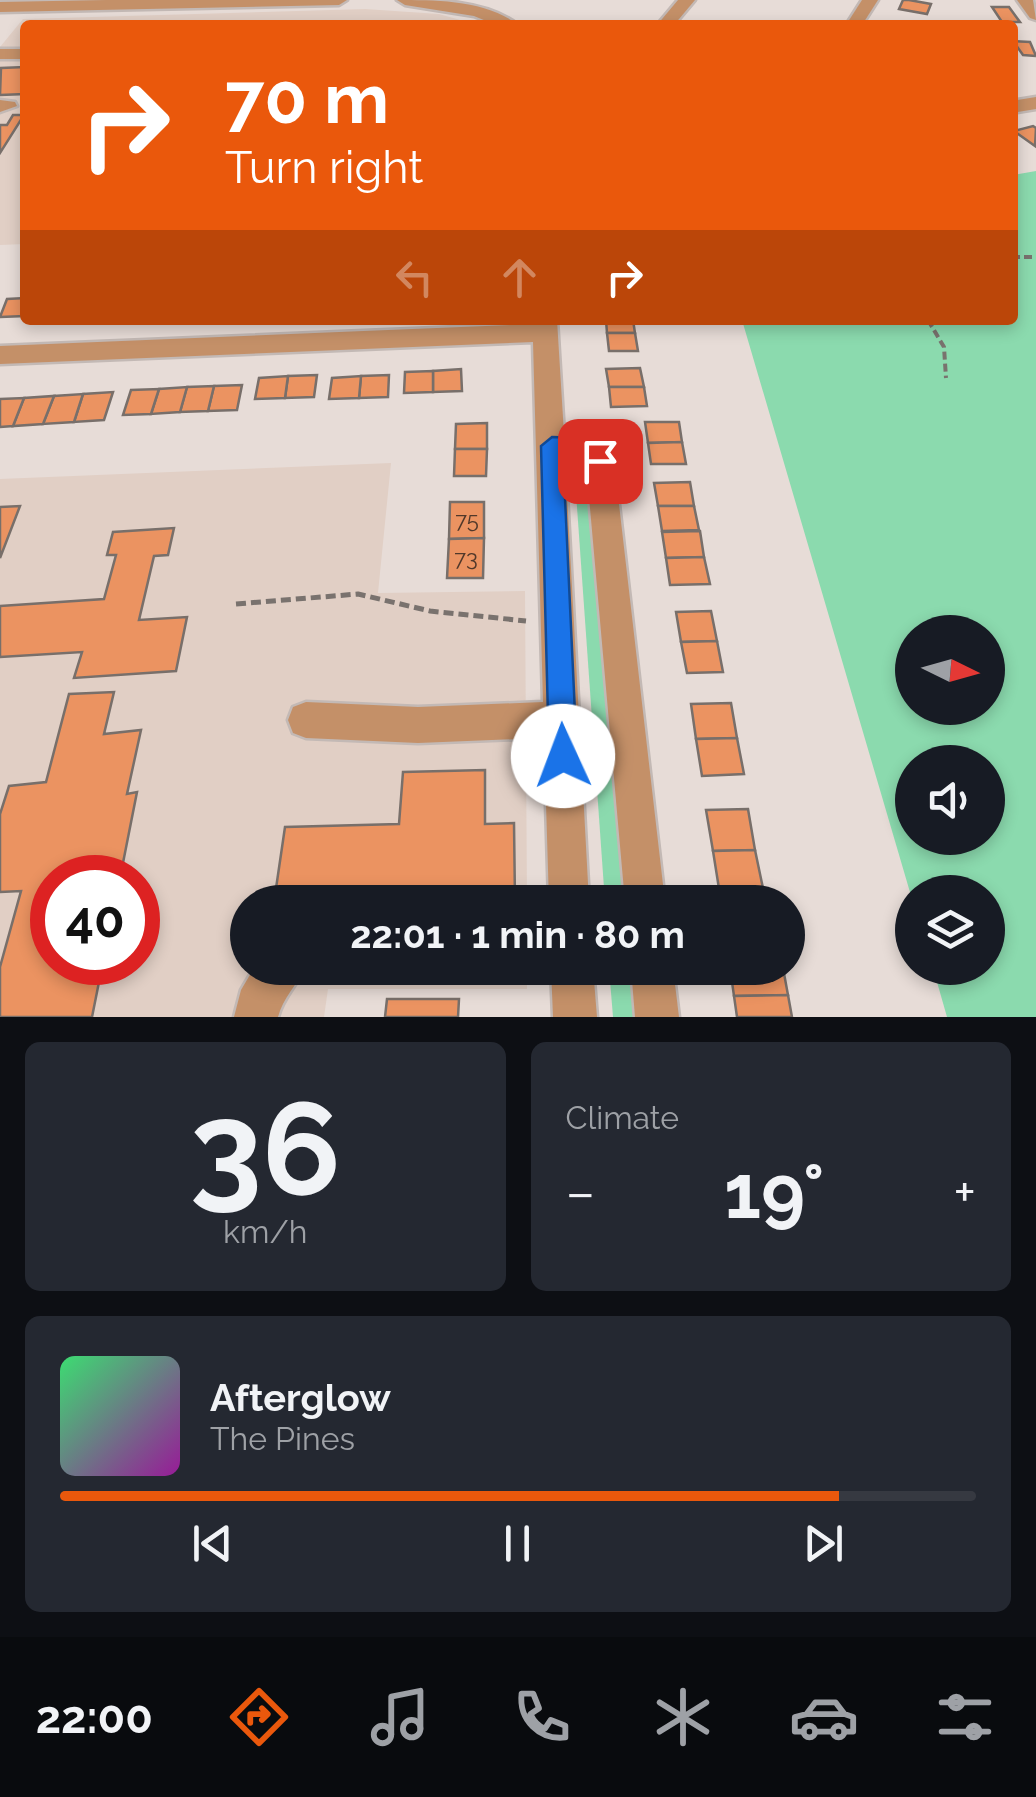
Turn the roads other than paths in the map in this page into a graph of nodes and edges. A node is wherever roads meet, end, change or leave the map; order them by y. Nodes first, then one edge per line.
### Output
1 (339, 0) edge
2 (404, 0) edge
3 (687, 0) edge
4 (1024, 0) edge
5 (141, 2) edge
6 (0, 6) edge
7 (1036, 14) edge
8 (498, 20) edge
9 (669, 20) edge
10 (546, 326) edge
11 (0, 355) edge
12 (552, 446) junction
13 (562, 719) junction
14 (306, 720) dead end
15 (568, 885) edge
16 (644, 885) edge
17 (268, 985) edge
18 (573, 985) edge
19 (654, 985) edge
20 (256, 1017) edge
21 (575, 1017) edge
22 (657, 1017) edge

1 - 5 street
2 - 8 street
3 - 9 street
4 - 7 street
5 - 6 street
10 - 11 street
10 - 12 street
12 - 13 street
12 - 16 street
13 - 14 street
13 - 15 street
17 - 20 street
18 - 21 street
19 - 22 street

